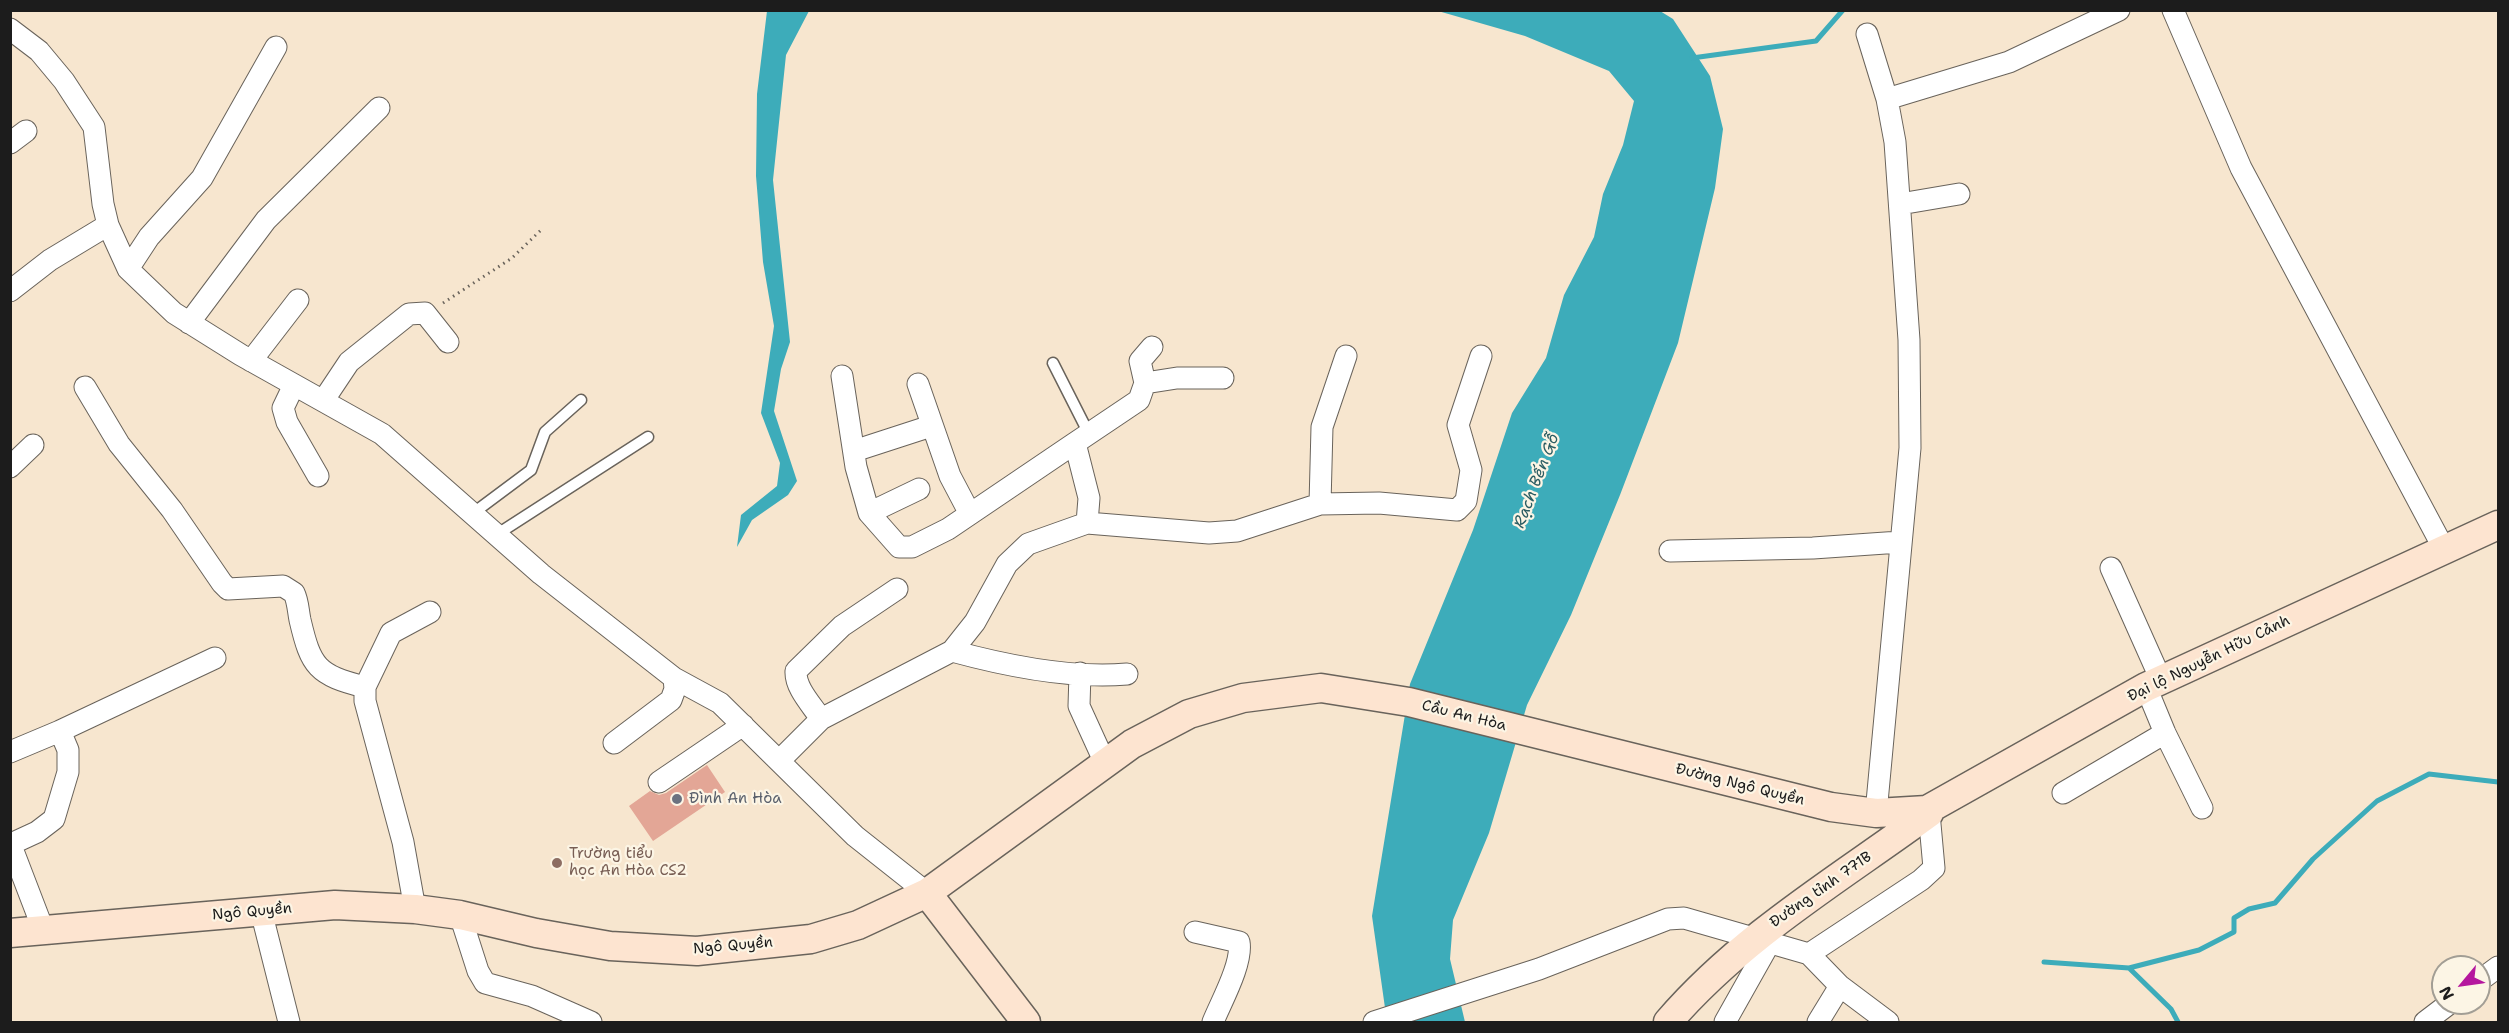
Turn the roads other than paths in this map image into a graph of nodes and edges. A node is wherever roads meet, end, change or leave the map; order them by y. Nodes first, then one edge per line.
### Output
1 (2119, 10) edge
2 (2173, 10) edge
3 (10, 29) edge
4 (1867, 34) dead end
5 (276, 47) dead end
6 (1887, 99) junction
7 (379, 108) dead end
8 (1959, 194) dead end
9 (1900, 204) junction
10 (108, 225) junction
11 (128, 269) junction
12 (10, 291) edge
13 (298, 300) dead end
14 (189, 322) junction
15 (448, 342) dead end
16 (1152, 347) dead end
17 (1346, 356) dead end
18 (1481, 356) dead end
19 (251, 361) junction
20 (1053, 363) dead end
21 (842, 376) dead end
22 (1223, 378) dead end
23 (1145, 383) junction
24 (918, 384) dead end
25 (294, 385) junction
26 (85, 387) dead end
27 (581, 400) dead end
28 (323, 401) junction
29 (931, 426) junction
30 (648, 437) dead end
31 (1082, 438) junction
32 (33, 445) dead end
33 (854, 451) junction
34 (10, 467) edge
35 (318, 476) dead end
36 (919, 489) dead end
37 (1320, 504) junction
38 (869, 513) junction
39 (472, 514) junction
40 (970, 514) junction
41 (1086, 523) junction
42 (2499, 525) edge
43 (496, 535) junction
44 (1900, 542) junction
45 (2444, 549) junction
46 (1670, 551) dead end
47 (2111, 568) dead end
48 (897, 589) dead end
49 (430, 612) dead end
50 (952, 651) junction
51 (214, 658) dead end
52 (1080, 673) junction
53 (1127, 674) dead end
54 (674, 678) junction
55 (2154, 684) junction
56 (365, 687) junction
57 (1322, 688) joint
58 (821, 719) junction
59 (743, 725) junction
60 (60, 731) junction
61 (2165, 733) junction
62 (614, 742) dead end
63 (1605, 751) joint
64 (10, 752) edge
65 (780, 760) junction
66 (1105, 763) junction
67 (659, 782) dead end
68 (2063, 793) dead end
69 (2202, 808) dead end
70 (1928, 812) junction
71 (1876, 813) junction
72 (11, 844) edge
73 (927, 893) junction
74 (415, 909) junction
75 (261, 911) junction
76 (460, 915) junction
77 (43, 929) junction
78 (1195, 932) dead end
79 (10, 933) edge
80 (1762, 940) junction
81 (1809, 954) junction
82 (1840, 986) junction
83 (1673, 1017) edge
84 (289, 1023) edge
85 (591, 1023) edge
86 (1026, 1023) edge
87 (1213, 1023) edge
88 (1374, 1023) edge
89 (1725, 1023) edge
90 (1818, 1023) edge
91 (1888, 1023) edge

1 - 6 street
2 - 45 street
3 - 10 street
4 - 6 street
5 - 11 street
6 - 9 street
7 - 14 street
8 - 9 street
9 - 44 street
10 - 11 street
10 - 12 street
11 - 14 street
13 - 19 street
14 - 19 street
15 - 28 street
16 - 23 street
17 - 37 street
18 - 37 street
19 - 25 street
20 - 31 lane
21 - 33 street
22 - 23 street
23 - 31 street
24 - 29 street
25 - 28 street
25 - 35 street
26 - 56 street
27 - 39 lane
28 - 39 street
29 - 33 street
29 - 40 street
30 - 43 lane
31 - 40 street
31 - 41 street
32 - 34 street
33 - 38 street
36 - 38 street
37 - 41 street
38 - 40 street
39 - 43 street
41 - 50 street
42 - 45 street, Đại lộ Nguyễn Hữu Cảnh
43 - 54 street
44 - 46 street
44 - 71 street
45 - 55 street, Đại lộ Nguyễn Hữu Cảnh
47 - 55 street
48 - 58 street
49 - 56 street
50 - 52 street
50 - 58 street
51 - 60 street
52 - 53 street
52 - 66 street
54 - 59 street
54 - 62 street
55 - 61 street
55 - 70 street, Đại lộ Nguyễn Hữu Cảnh
56 - 74 street
57 - 63 street, Cầu An Hòa
57 - 66 street, Ngô Quyền
58 - 65 street
59 - 65 street
59 - 67 street
60 - 64 street
60 - 72 street
61 - 68 street
61 - 69 street
63 - 71 street, Đường Ngô Quyền
65 - 73 street
66 - 73 street, Ngô Quyền
70 - 71 street
70 - 80 street, Đường tỉnh 771B
70 - 81 street
72 - 77 street
73 - 76 street, Ngô Quyền
73 - 86 street
74 - 75 street, Ngô Quyền
74 - 76 street, Ngô Quyền
75 - 77 street, Ngô Quyền
75 - 84 street
76 - 85 street
77 - 79 street, Ngô Quyền
78 - 87 street
80 - 81 street
80 - 83 street, Đường tỉnh 771B
80 - 88 street
80 - 89 street
81 - 82 street
82 - 90 street
82 - 91 street

